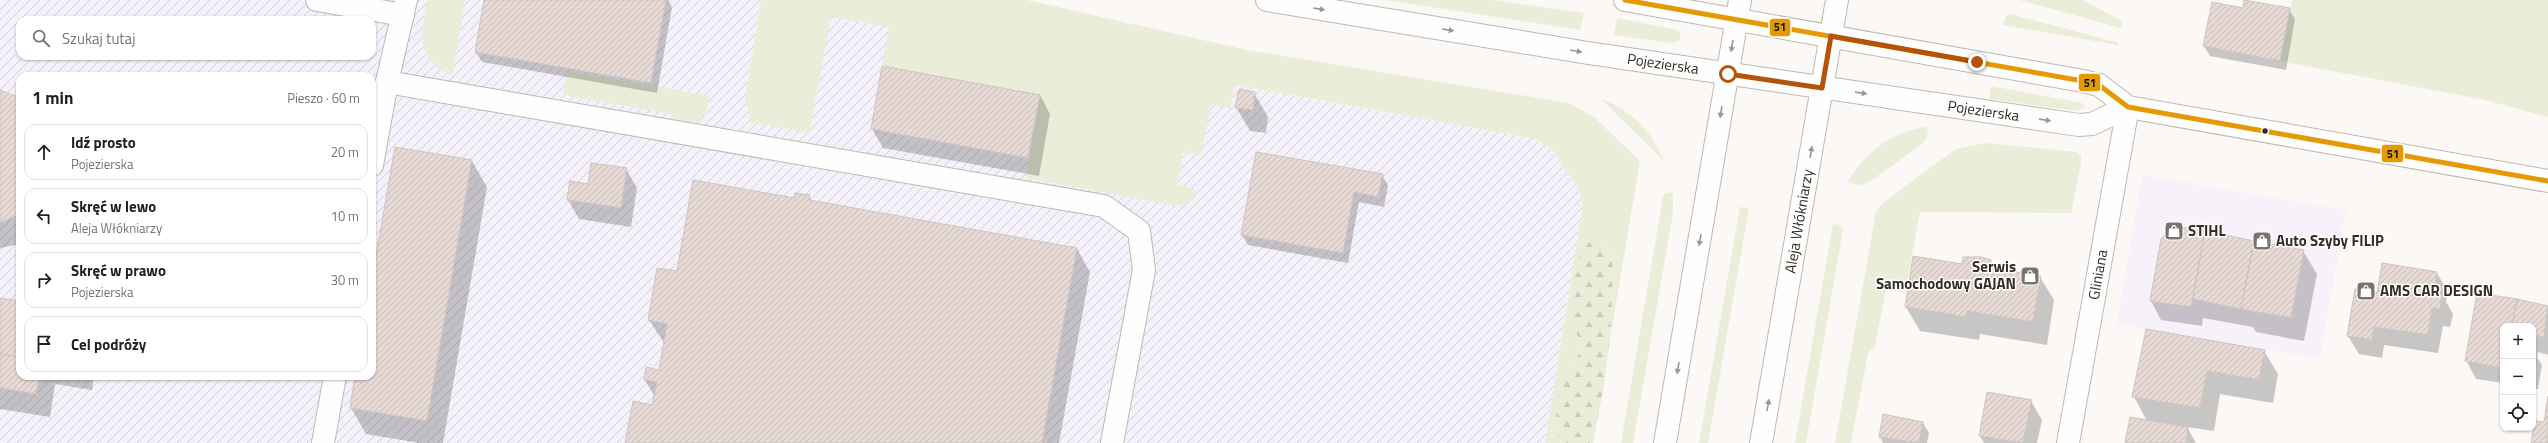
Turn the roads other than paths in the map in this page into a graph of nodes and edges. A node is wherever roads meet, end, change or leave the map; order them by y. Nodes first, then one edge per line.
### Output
1 (317, 0) edge
2 (1267, 0) edge
3 (1625, 0) edge
4 (1837, 0) edge
5 (404, 7) edge
6 (1738, 10) edge
7 (1831, 36) junction
8 (1728, 74) junction
9 (387, 82) junction
10 (1822, 88) junction
11 (2128, 107) junction
12 (376, 143) edge
13 (2548, 181) edge
14 (334, 380) edge
15 (323, 443) edge
16 (1112, 443) edge
17 (1665, 443) edge
18 (1761, 443) edge
19 (2068, 443) edge

1 - 5 street
2 -> 8 street, Pojezierska
3 - 6 street
4 - 7 street, Aleja Włókniarzy
5 - 9 street
6 - 7 street
6 -> 8 street
7 - 10 street, Aleja Włókniarzy
7 - 11 street
8 - 10 street, Pojezierska
8 -> 17 street
9 - 12 street
9 - 16 street
10 -> 11 street, Pojezierska
18 -> 10 street, Aleja Włókniarzy
11 - 13 street
11 - 19 street, Gliniana
14 - 15 street

